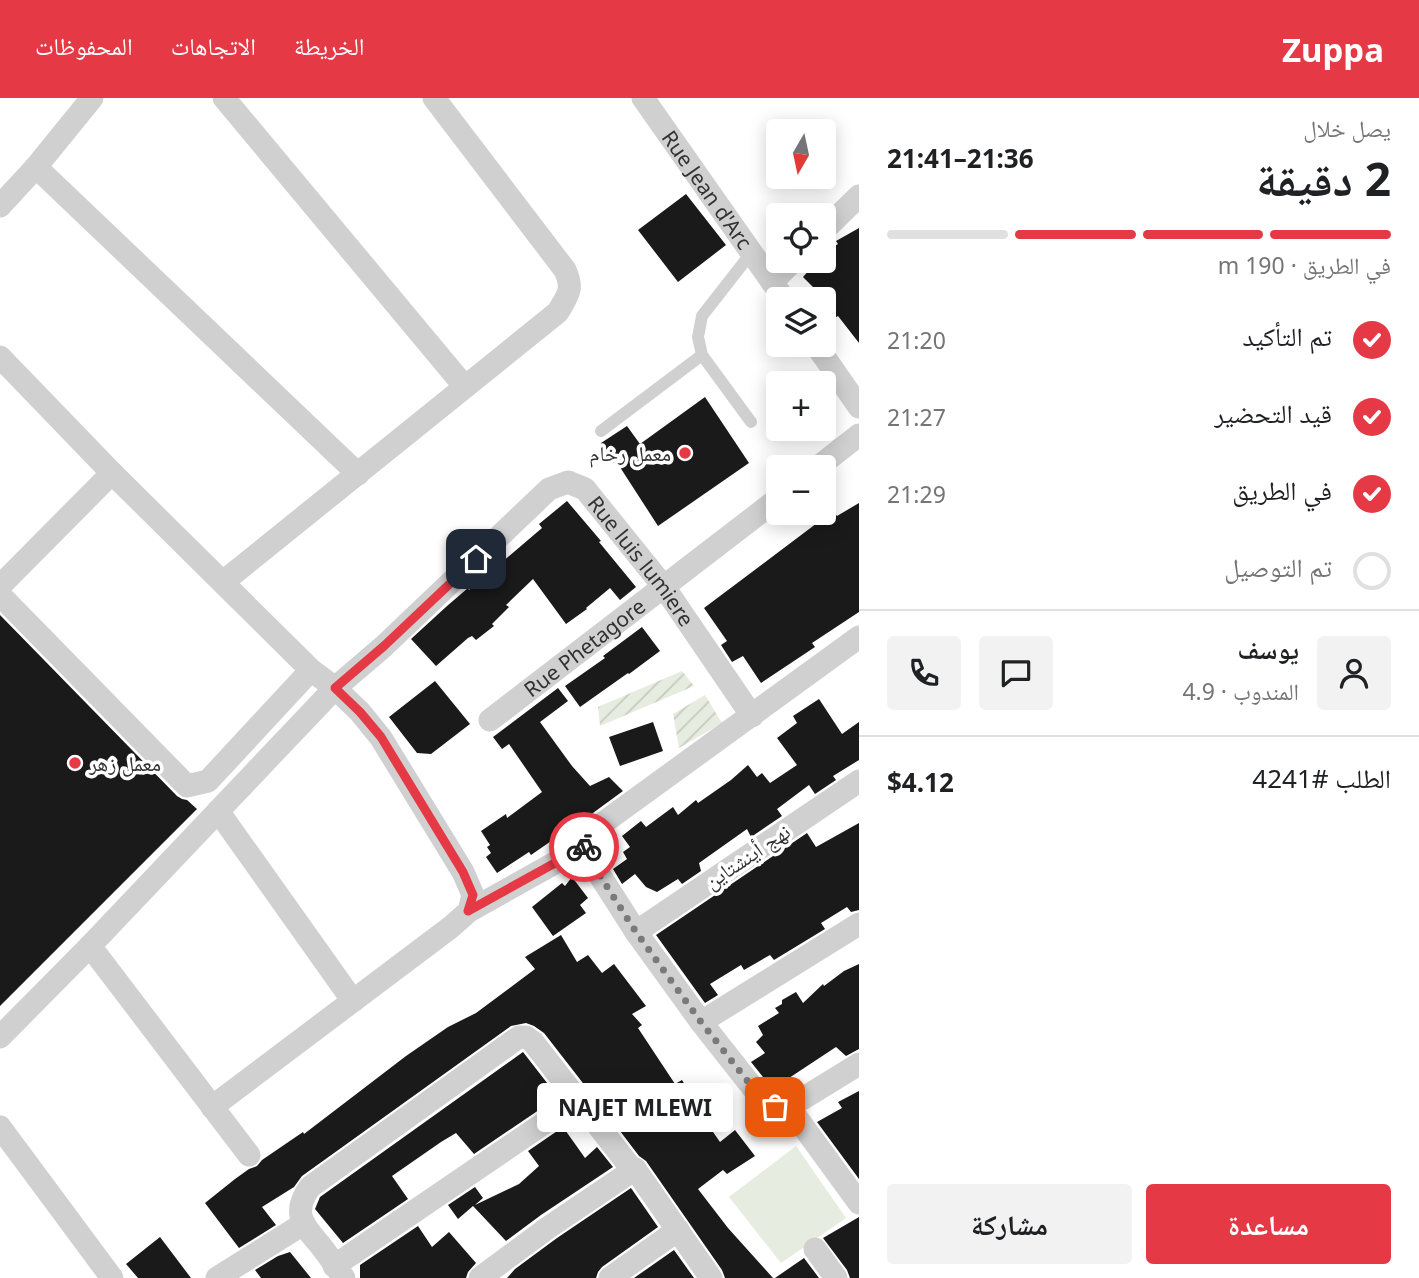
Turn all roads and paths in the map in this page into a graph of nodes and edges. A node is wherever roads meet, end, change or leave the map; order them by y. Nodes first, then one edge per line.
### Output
1 (92, 98) edge
2 (224, 98) edge
3 (434, 98) edge
4 (643, 98) edge
5 (36, 167) junction
6 (859, 196) edge
7 (0, 206) edge
8 (836, 218) edge
9 (752, 252) junction
10 (776, 287) edge
11 (702, 355) junction
12 (0, 357) edge
13 (824, 357) edge
14 (465, 387) junction
15 (859, 407) edge
16 (751, 422) dead end
17 (601, 431) dead end
18 (859, 435) edge
19 (833, 455) edge
20 (112, 473) junction
21 (358, 474) junction
22 (766, 508) edge
23 (223, 583) junction
24 (0, 586) edge
25 (664, 587) junction
26 (0, 595) edge
27 (859, 637) edge
28 (311, 670) junction
29 (335, 688) junction
30 (752, 716) junction
31 (489, 720) dead end
32 (859, 781) edge
33 (218, 811) junction
34 (587, 845) junction
35 (468, 911) junction
36 (859, 924) edge
37 (636, 932) junction
38 (90, 946) junction
39 (353, 1001) junction
40 (701, 1022) junction
41 (0, 1037) edge
42 (859, 1064) edge
43 (578, 1100) junction
44 (212, 1107) junction
45 (789, 1107) junction
46 (0, 1127) edge
47 (249, 1155) dead end
48 (635, 1169) junction
49 (859, 1203) edge
50 (303, 1224) junction
51 (678, 1230) junction
52 (815, 1249) dead end
53 (339, 1272) edge
54 (112, 1278) edge
55 (217, 1278) edge
56 (480, 1278) edge
57 (610, 1278) edge
58 (711, 1278) edge
59 (836, 1278) edge

1 - 5 street
2 - 14 street
3 - 14 street
4 - 9 street, Rue Jean d'Arc
5 - 7 street
5 - 21 street
6 - 8 street
9 - 10 street, Rue Jean d'Arc
9 - 11 lane
11 - 16 lane
11 - 17 lane
12 - 20 street
13 - 15 street
14 - 21 street
18 - 19 street
20 - 23 street
20 - 24 street
21 - 23 street
22 - 25 street, Rue Phetagore
23 - 28 street
25 - 29 street, Rue luis lumiere
25 - 30 street, Rue luis lumiere
25 - 31 street, Rue Phetagore
26 - 28 street
27 - 30 street
28 - 29 street
29 - 33 street, Rue luis lumiere
29 - 35 street
30 - 34 street
32 - 37 street, نهج أينشتاين
33 - 38 street, Rue luis lumiere
33 - 39 street
34 - 35 street
34 - 37 street
35 - 39 street
36 - 40 street
37 - 40 street
38 - 41 street, Rue luis lumiere
38 - 44 street
39 - 44 street
40 - 45 street
42 - 45 street
43 - 48 street
43 - 50 street
43 - 53 street
44 - 47 street
45 - 49 street
46 - 54 street
48 - 51 street
48 - 56 street
50 - 53 street
50 - 55 street
51 - 57 street
51 - 58 street
52 - 59 street

